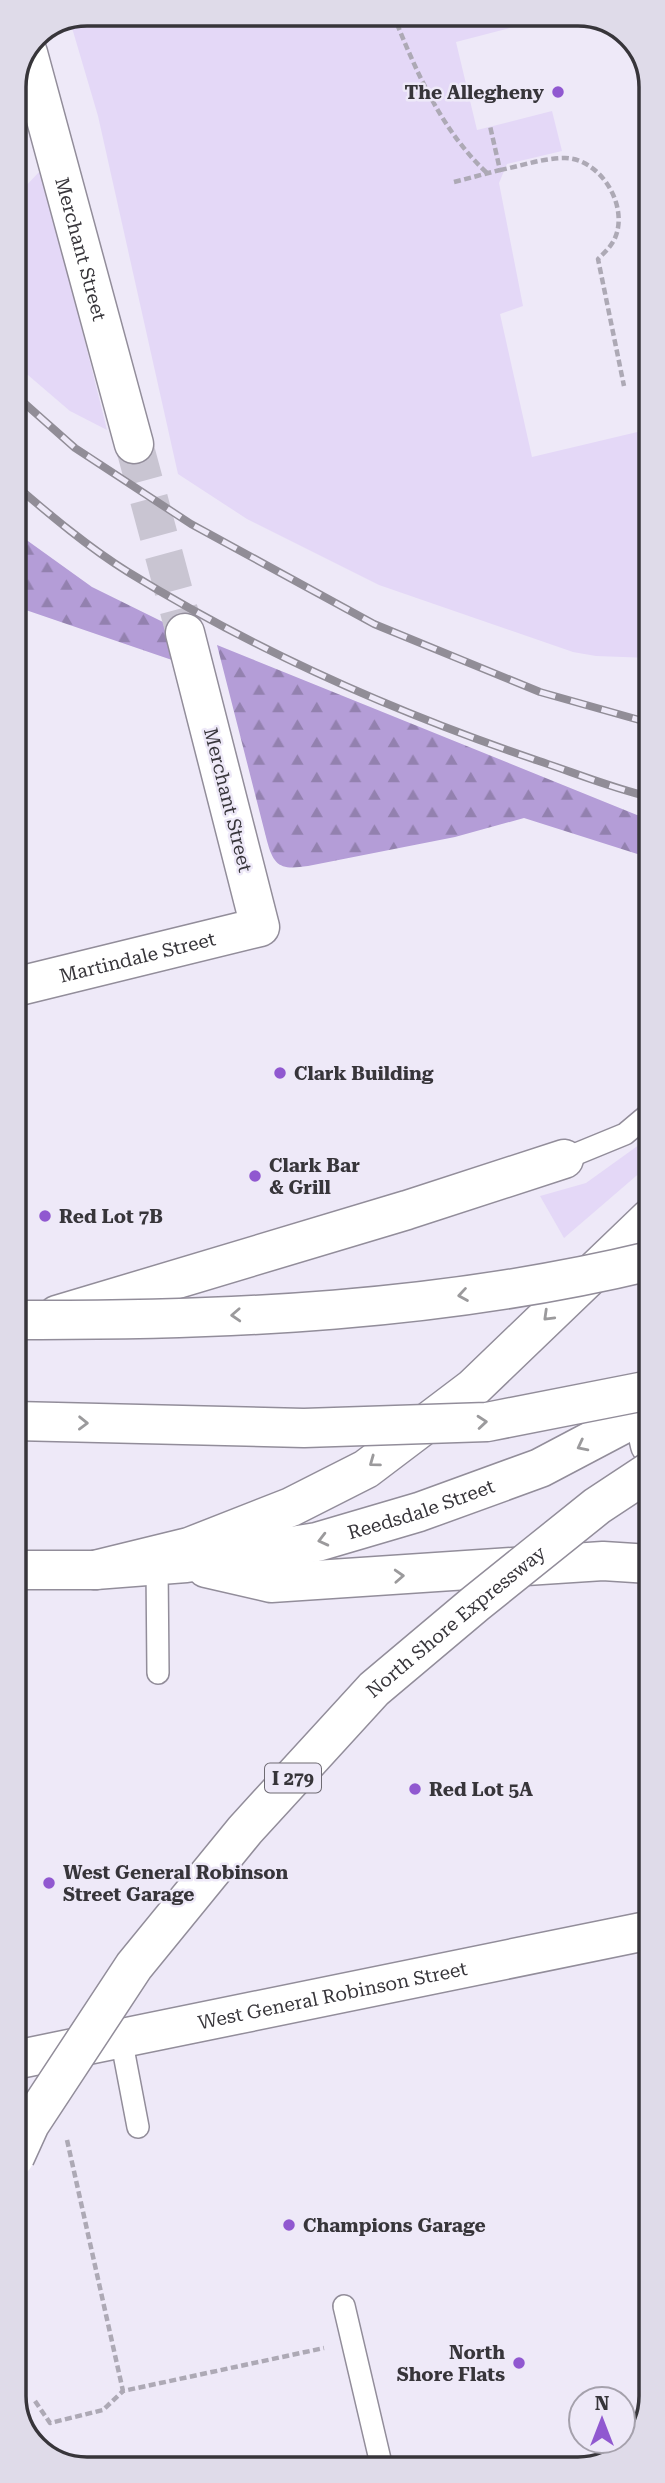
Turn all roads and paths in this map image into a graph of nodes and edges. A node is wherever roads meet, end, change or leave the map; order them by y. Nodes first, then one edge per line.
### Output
1 (398, 26) edge
2 (31, 64) edge
3 (490, 126) dead end
4 (500, 170) junction
5 (487, 173) junction
6 (454, 182) dead end
7 (624, 386) dead end
8 (134, 444) tunnel mouth
9 (185, 633) tunnel mouth
10 (260, 927) joint
11 (26, 984) edge
12 (639, 1122) edge
13 (564, 1159) joint
14 (639, 1229) edge
15 (639, 1264) edge
16 (26, 1320) edge
17 (26, 1325) edge
18 (639, 1414) edge
19 (639, 1419) edge
20 (26, 1421) edge
21 (639, 1478) edge
22 (639, 1509) edge
23 (639, 1563) edge
24 (172, 1564) junction
25 (26, 1570) edge
26 (95, 1570) junction
27 (158, 1673) dead end
28 (639, 1932) edge
29 (121, 2038) junction
30 (26, 2058) edge
31 (138, 2127) dead end
32 (26, 2129) edge
33 (26, 2133) edge
34 (65, 2133) dead end
35 (344, 2306) dead end
36 (327, 2347) dead end
37 (123, 2391) junction
38 (35, 2401) dead end
39 (379, 2457) edge

1 - 5 path
2 - 8 main road, Merchant Street
3 - 4 path
4 - 5 path
4 - 7 path
5 - 6 path
9 - 10 main road, Merchant Street
10 - 11 main road, Martindale Street
12 - 13 lane
13 - 17 main road
14 -> 26 main road
15 -> 16 main road, bridge
20 -> 18 main road, bridge
19 -> 24 main road, Reedsdale Street
21 - 33 main road, North Shore Expressway / I 279, bridge
22 - 32 main road, North Shore Expressway / I 279, bridge
24 -> 23 main road, Reedsdale Street
24 - 26 main road, Reedsdale Street
24 - 27 lane
25 - 26 main road, Reedsdale Street
28 - 29 main road, West General Robinson Street
29 - 30 main road, West General Robinson Street
29 - 31 lane
34 - 37 path
35 - 39 lane
36 - 37 path
37 - 38 path

